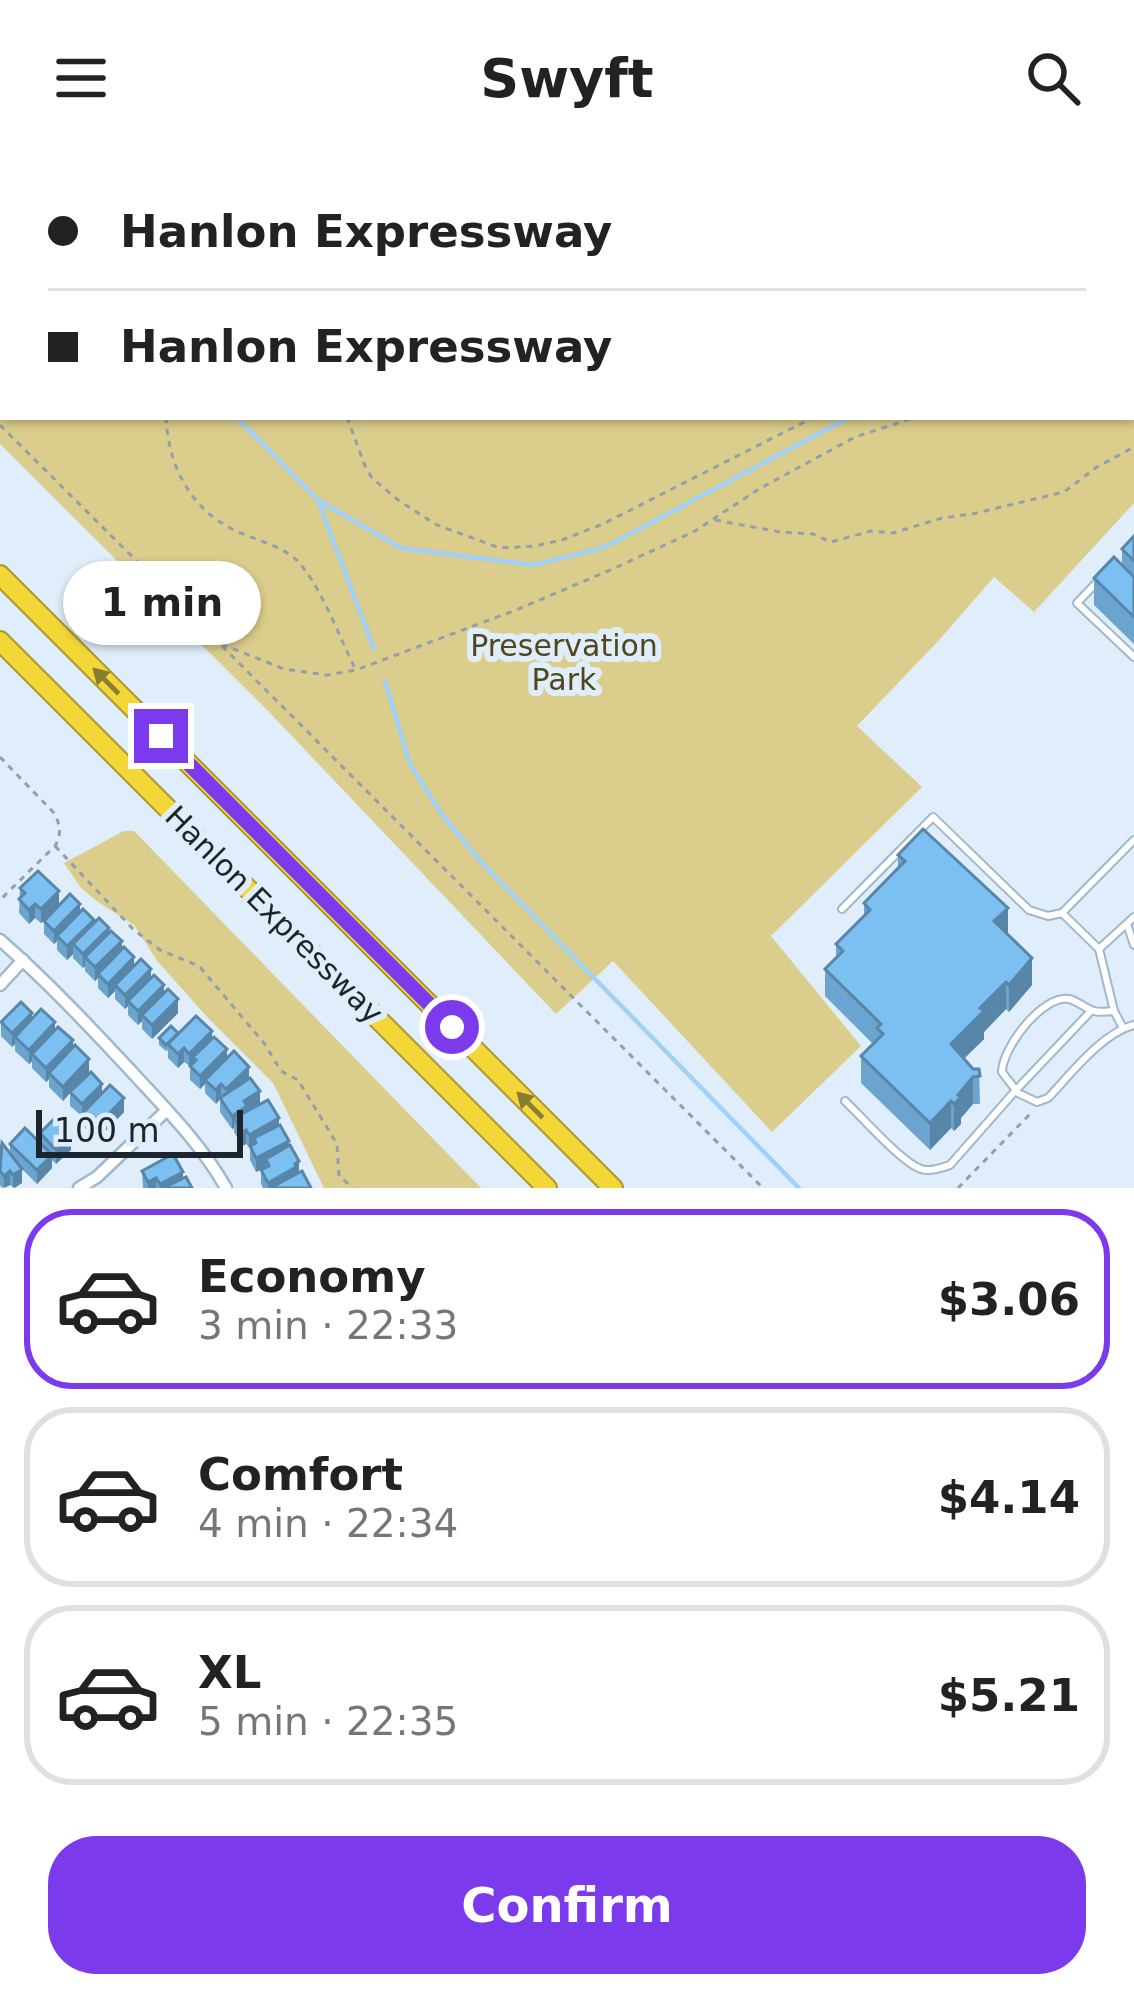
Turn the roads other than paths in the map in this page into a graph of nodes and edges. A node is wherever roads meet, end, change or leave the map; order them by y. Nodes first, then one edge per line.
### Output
1 (1108, 572) edge
2 (0, 575) edge
3 (0, 641) edge
4 (1134, 657) edge
5 (1134, 840) edge
6 (842, 909) dead end
7 (1061, 913) junction
8 (1131, 921) edge
9 (0, 940) edge
10 (1134, 945) edge
11 (1099, 949) junction
12 (22, 960) junction
13 (0, 985) edge
14 (1091, 1011) junction
15 (1114, 1011) junction
16 (1134, 1025) edge
17 (1123, 1028) junction
18 (1016, 1090) junction
19 (845, 1101) dead end
20 (166, 1109) junction
21 (79, 1188) edge
22 (226, 1188) edge
23 (547, 1188) edge
24 (613, 1188) edge

1 - 4 lane
24 -> 2 highway, Hanlon Expressway
3 - 23 highway, Hanlon Expressway
5 - 7 lane
6 - 7 lane
7 - 11 lane
8 - 10 lane
8 - 11 lane
9 - 12 street
11 - 15 lane
12 - 13 street
12 - 20 street
14 - 15 lane
14 - 18 lane
14 - 18 lane
15 - 17 lane
16 - 17 lane
17 - 18 lane
18 - 19 lane
20 - 21 street
20 - 22 street

